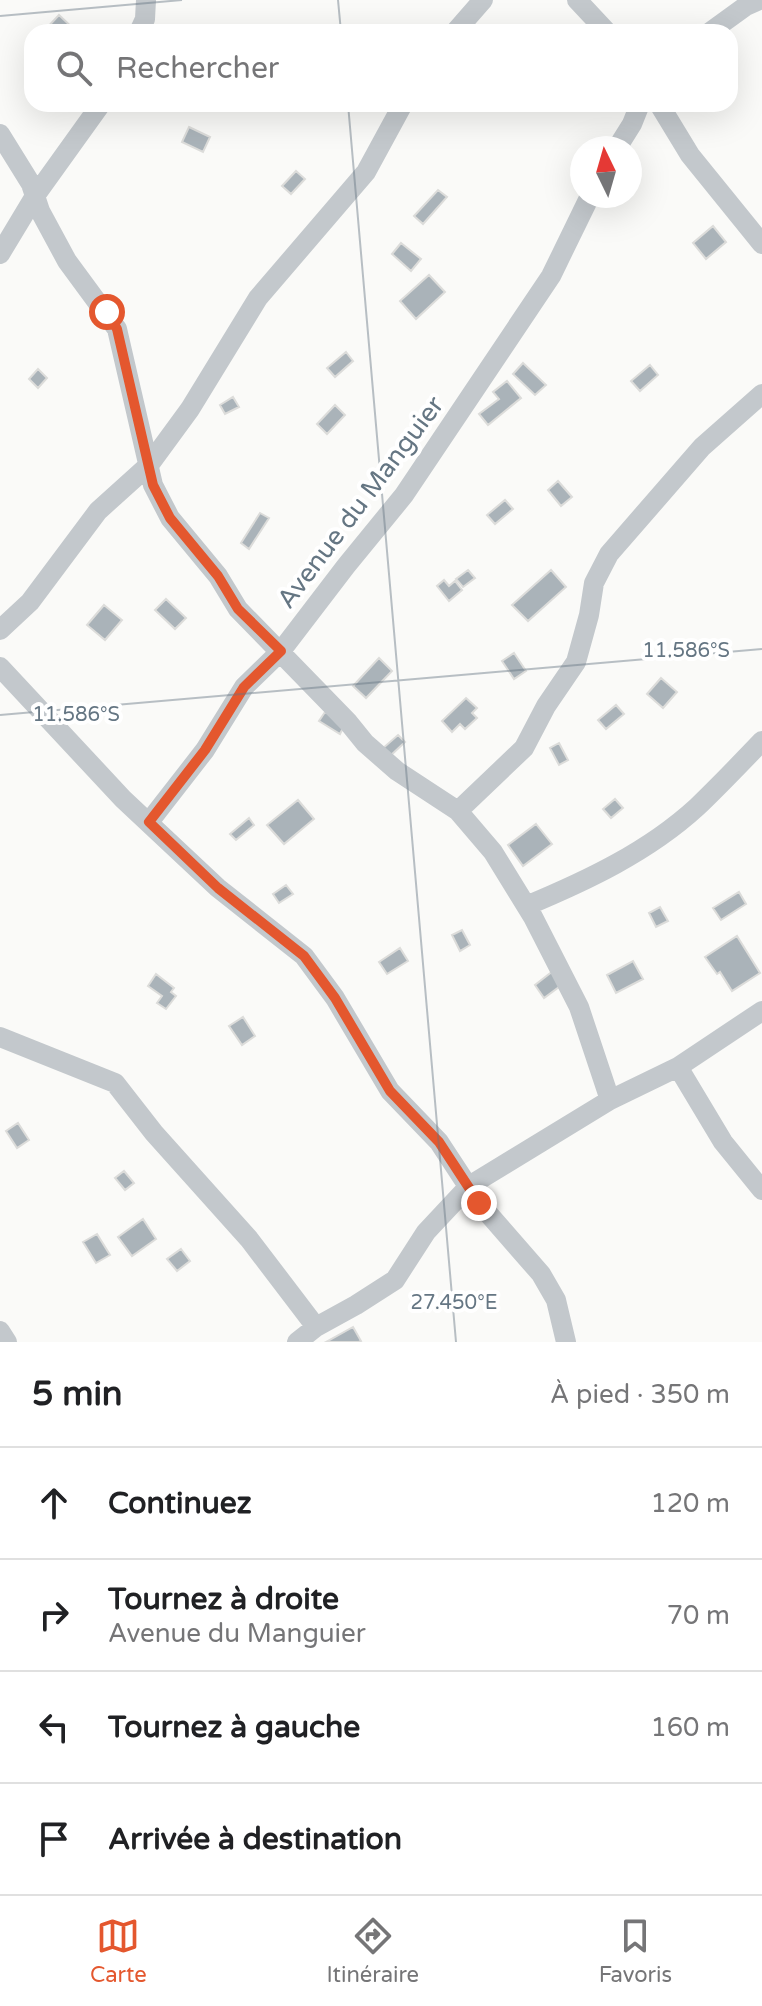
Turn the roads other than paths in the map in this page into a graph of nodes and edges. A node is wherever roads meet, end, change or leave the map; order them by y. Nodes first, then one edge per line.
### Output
1 (146, 0) edge
2 (483, 0) edge
3 (577, 0) edge
4 (759, 0) edge
5 (143, 24) edge
6 (462, 24) edge
7 (600, 24) edge
8 (722, 24) edge
9 (95, 112) edge
10 (399, 112) edge
11 (637, 112) edge
12 (664, 112) edge
13 (0, 134) edge
14 (624, 136) edge
15 (7, 158) edge
16 (35, 196) junction
17 (584, 208) edge
18 (762, 244) edge
19 (0, 254) edge
20 (762, 394) edge
21 (149, 465) junction
22 (0, 630) edge
23 (281, 651) junction
24 (0, 667) edge
25 (762, 741) edge
26 (458, 811) junction
27 (149, 822) junction
28 (526, 906) junction
29 (762, 1011) edge
30 (0, 1037) edge
31 (678, 1067) junction
32 (610, 1100) junction
33 (469, 1186) junction
34 (762, 1190) edge
35 (316, 1327) junction
36 (0, 1331) edge
37 (7, 1342) edge
38 (297, 1342) edge
39 (566, 1342) edge

1 - 5 street
2 - 6 street
3 - 7 street
4 - 8 street
9 - 16 street
10 - 21 street
11 - 14 street
12 - 18 street
13 - 15 street
15 - 16 street
16 - 19 street
16 - 21 street
17 - 23 street, Avenue du Manguier
20 - 26 street
21 - 22 street
21 - 23 street
23 - 26 street
23 - 27 street, Avenue du Manguier
24 - 27 street
25 - 28 street
26 - 28 street
27 - 33 street
28 - 32 street
29 - 31 street
30 - 35 street
31 - 32 street
31 - 34 street
32 - 33 street
33 - 35 street
33 - 39 street
35 - 38 street
36 - 37 street

